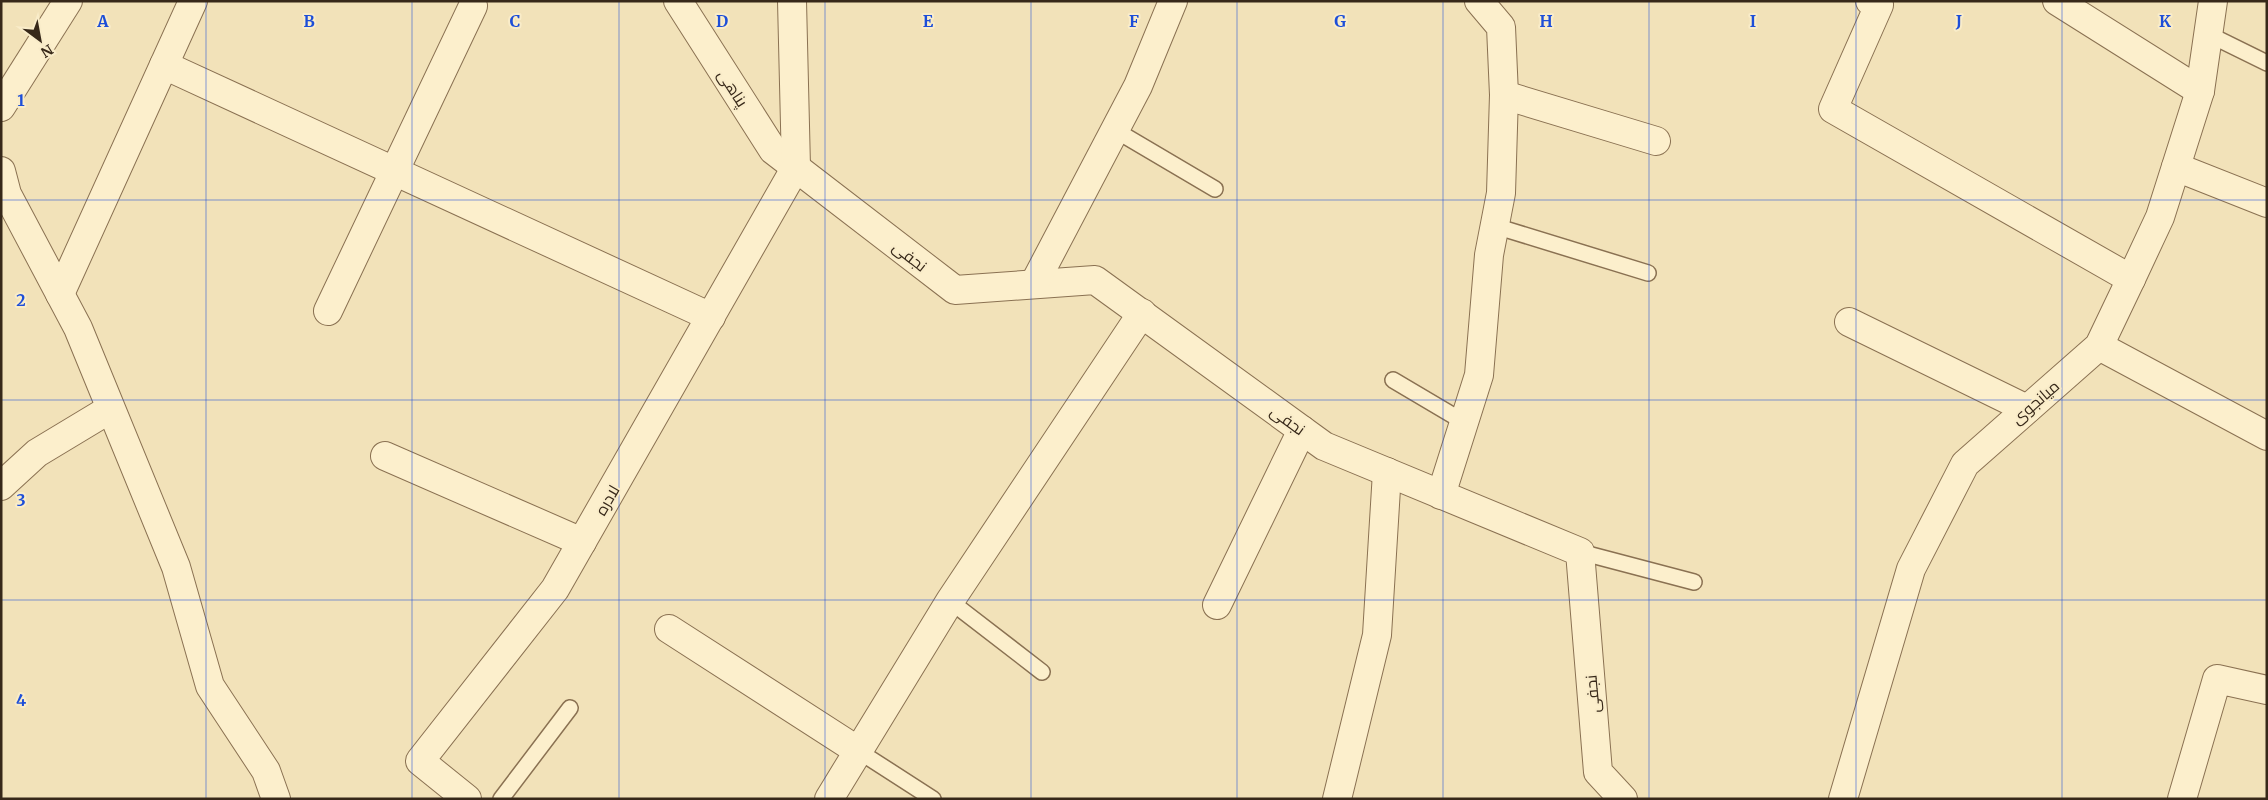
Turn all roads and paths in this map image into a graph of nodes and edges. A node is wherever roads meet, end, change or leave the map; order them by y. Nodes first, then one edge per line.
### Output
1 (68, 1) edge
2 (193, 1) edge
3 (678, 1) edge
4 (792, 1) edge
5 (1173, 1) edge
6 (1480, 1) edge
7 (1870, 1) edge
8 (2057, 1) edge
9 (2214, 1) edge
10 (473, 6) dead end
11 (2208, 34) junction
12 (2267, 63) edge
13 (164, 65) junction
14 (2200, 91) junction
15 (1504, 95) junction
16 (1, 107) edge
17 (1115, 130) junction
18 (1656, 141) dead end
19 (796, 167) junction
20 (2176, 167) junction
21 (1, 171) edge
22 (394, 171) junction
23 (1215, 189) dead end
24 (2267, 203) edge
25 (1495, 226) junction
26 (1648, 273) dead end
27 (2131, 279) junction
28 (1034, 284) junction
29 (60, 294) junction
30 (328, 311) dead end
31 (1142, 313) junction
32 (711, 317) junction
33 (1849, 322) dead end
34 (2099, 346) junction
35 (1393, 380) dead end
36 (110, 409) junction
37 (2027, 409) junction
38 (1464, 422) junction
39 (1302, 430) junction
40 (2267, 436) edge
41 (385, 456) dead end
42 (1387, 472) junction
43 (1, 486) edge
44 (1441, 494) junction
45 (582, 542) junction
46 (1580, 552) junction
47 (1694, 582) dead end
48 (950, 601) junction
49 (1218, 605) dead end
50 (669, 629) dead end
51 (1042, 672) dead end
52 (2267, 690) edge
53 (570, 708) dead end
54 (860, 752) junction
55 (276, 799) edge
56 (467, 799) edge
57 (501, 799) edge
58 (829, 799) edge
59 (933, 799) edge
60 (1337, 799) edge
61 (1623, 799) edge
62 (1843, 799) edge
63 (2182, 799) edge

1 - 16 street
2 - 13 street
3 - 19 street, پناهی
4 - 19 street
5 - 17 street
6 - 15 street
7 - 27 street
8 - 14 street
9 - 11 street, میانجوی
10 - 22 street
11 - 12 lane
11 - 14 street, میانجوی
13 - 22 street
13 - 29 street
14 - 20 street, میانجوی
15 - 18 street
15 - 25 street
17 - 23 lane
17 - 28 street
19 - 28 street, نجفی
19 - 32 street, لادره
20 - 24 street
20 - 27 street, میانجوی
21 - 29 street
22 - 30 street
22 - 32 street
25 - 26 lane
25 - 38 street
27 - 34 street, میانجوی
28 - 31 street, نجفی
29 - 36 street
31 - 39 street, نجفی
31 - 48 street
32 - 45 street, لادره
33 - 37 street
34 - 37 street, میانجوی
34 - 40 street
35 - 38 lane
36 - 43 street
36 - 55 street
37 - 62 street, میانجوی
38 - 44 street
39 - 42 street, نجفی
39 - 49 street
41 - 45 street
42 - 44 street, نجفی
42 - 60 street
44 - 46 street, نجفی
45 - 56 street, لادره
46 - 47 lane
46 - 61 street, نجفی
48 - 51 lane
48 - 54 street
50 - 54 street
52 - 63 street
53 - 57 lane
54 - 58 street
54 - 59 lane

